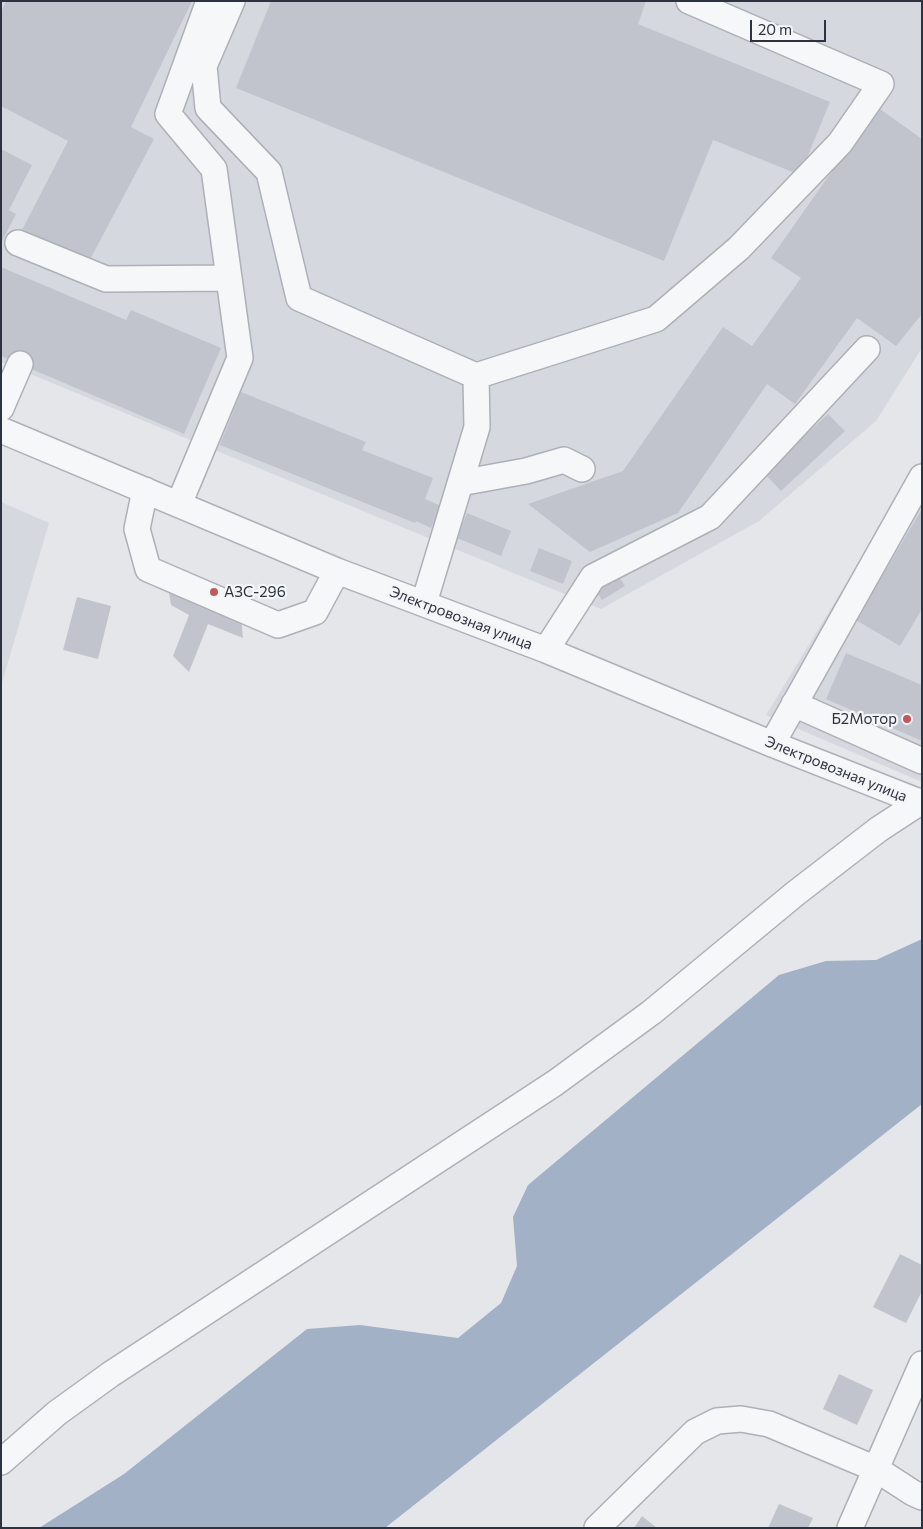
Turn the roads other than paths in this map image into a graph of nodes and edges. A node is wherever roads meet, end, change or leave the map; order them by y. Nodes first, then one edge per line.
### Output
1 (209, 1) edge
2 (232, 1) edge
3 (689, 1) edge
4 (18, 243) dead end
5 (229, 278) junction
6 (867, 349) dead end
7 (20, 364) dead end
8 (476, 376) junction
9 (1, 408) edge
10 (1, 430) edge
11 (582, 469) dead end
12 (922, 477) edge
13 (460, 483) junction
14 (145, 490) junction
15 (179, 504) junction
16 (337, 571) junction
17 (424, 603) junction
18 (546, 650) junction
19 (794, 704) junction
20 (772, 744) junction
21 (922, 761) edge
22 (921, 802) edge
23 (922, 1364) edge
24 (1, 1462) edge
25 (876, 1469) junction
26 (922, 1497) edge
27 (598, 1528) edge
28 (850, 1528) edge

1 - 5 street
2 - 8 street
3 - 8 street
4 - 5 street
5 - 15 street
6 - 18 street
7 - 9 street
8 - 13 street
10 - 14 street, Электровозная улица
11 - 13 street
12 - 19 street
13 - 17 street
14 - 15 street, Электровозная улица
14 - 16 street
15 - 16 street, Электровозная улица
16 - 17 street, Электровозная улица
17 - 18 street, Электровозная улица
18 - 20 street, Электровозная улица
19 - 20 street
19 - 21 street
20 - 22 street, Электровозная улица
22 - 24 street
23 - 25 street
25 - 26 street
25 - 27 street
25 - 28 street

